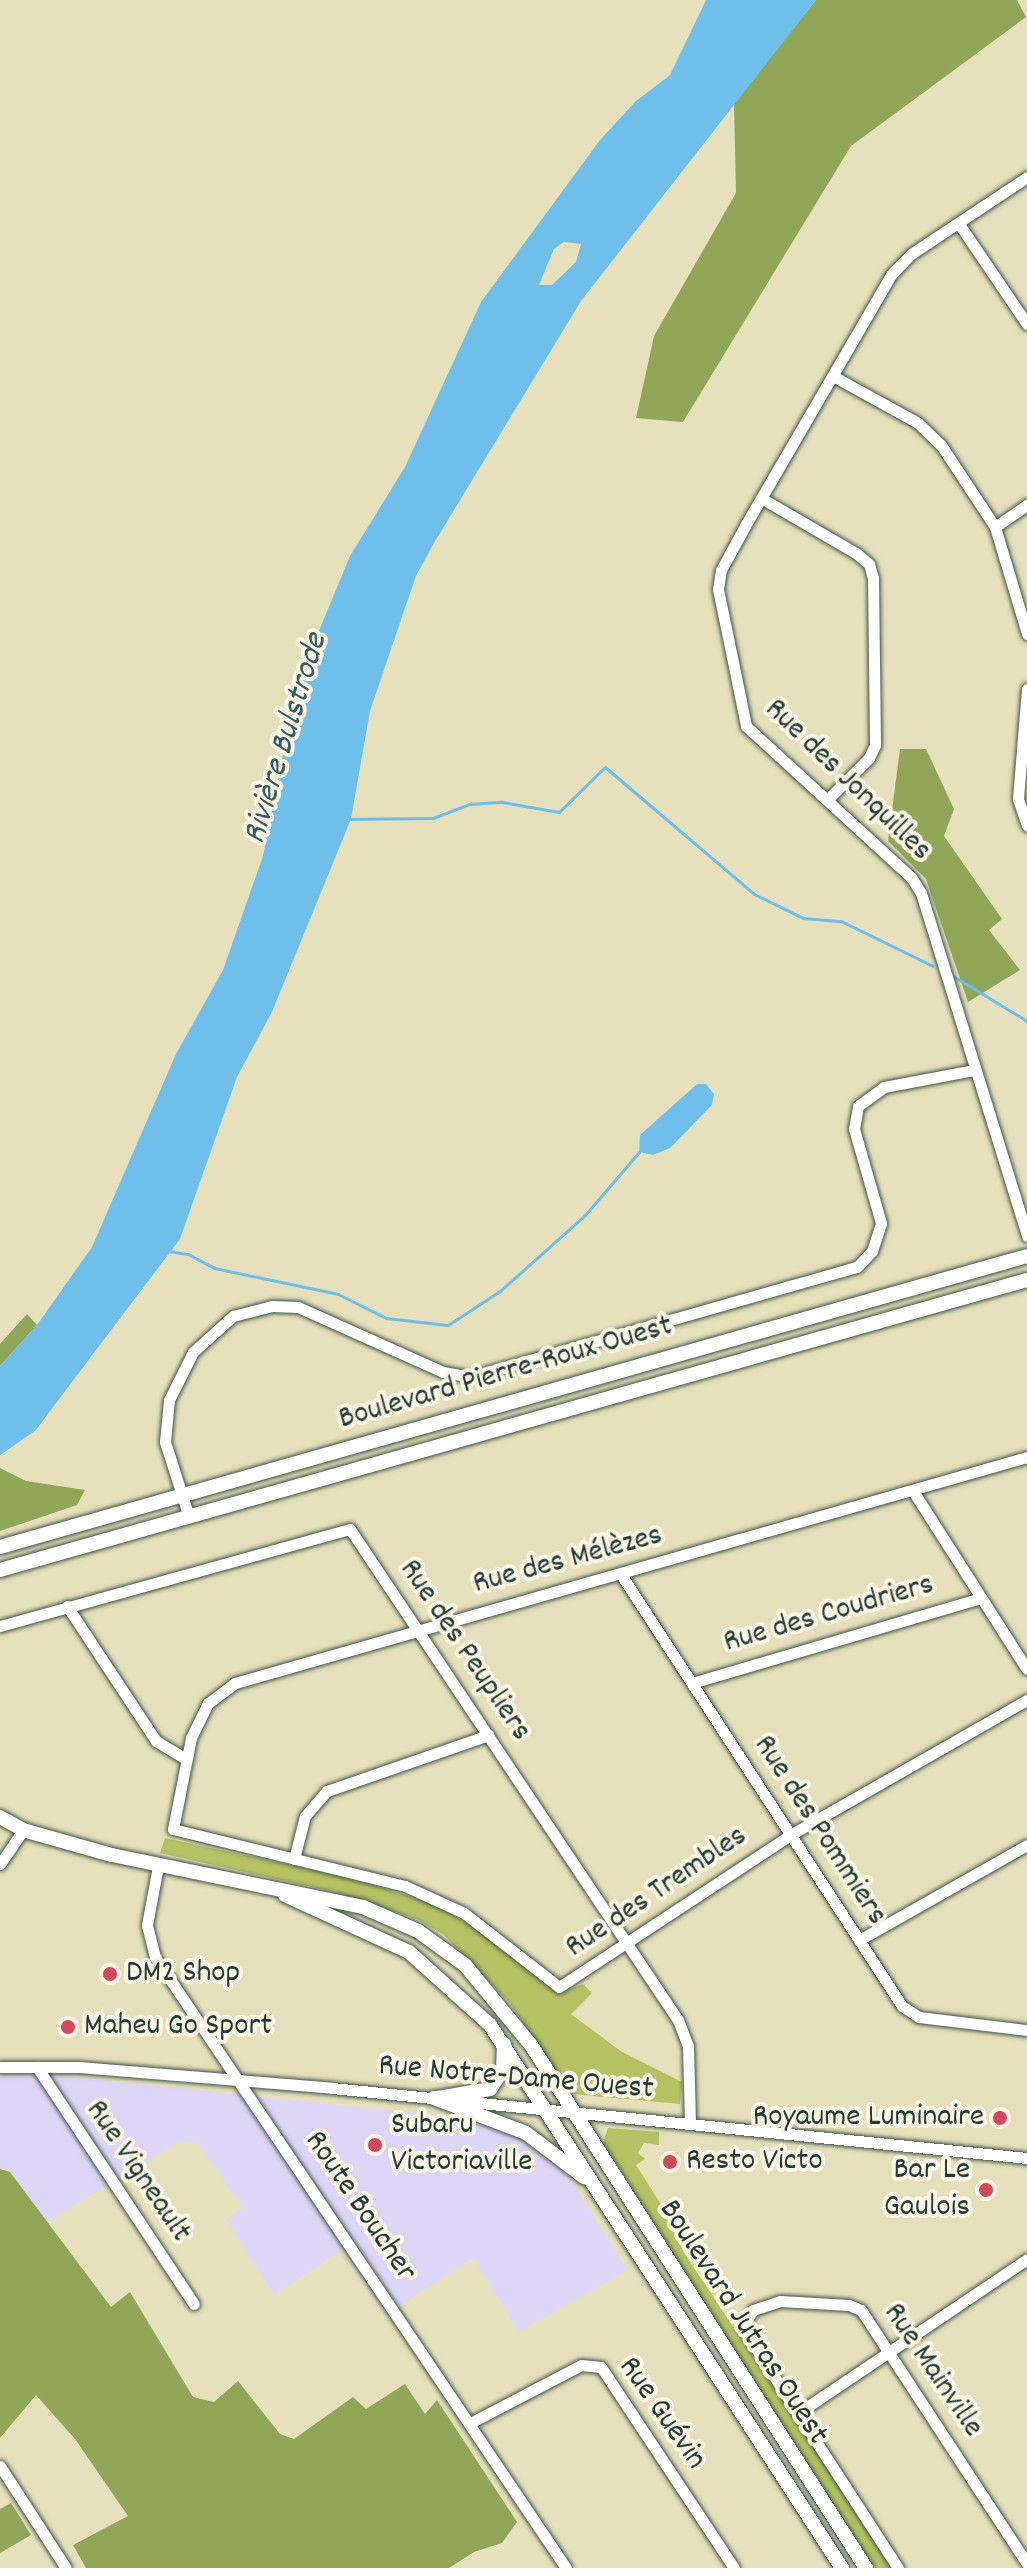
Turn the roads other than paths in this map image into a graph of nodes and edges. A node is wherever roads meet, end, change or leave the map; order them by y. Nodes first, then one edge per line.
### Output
1 (1027, 177) edge
2 (959, 224) junction
3 (1027, 324) edge
4 (833, 376) junction
5 (761, 498) junction
6 (1027, 505) edge
7 (995, 527) junction
8 (1027, 634) edge
9 (1027, 689) edge
10 (1025, 744) edge
11 (828, 799) junction
12 (1027, 825) edge
13 (974, 1070) junction
14 (1027, 1236) edge
15 (1027, 1256) edge
16 (1027, 1280) edge
17 (1027, 1457) edge
18 (913, 1491) junction
19 (184, 1494) junction
20 (189, 1517) junction
21 (0, 1547) edge
22 (0, 1570) edge
23 (622, 1576) junction
24 (981, 1598) junction
25 (67, 1606) junction
26 (0, 1626) edge
27 (418, 1628) junction
28 (1027, 1669) edge
29 (692, 1683) junction
30 (1027, 1700) edge
31 (489, 1735) junction
32 (186, 1759) junction
33 (0, 1817) edge
34 (173, 1829) joint
35 (23, 1830) junction
36 (790, 1835) junction
37 (1027, 1845) edge
38 (294, 1859) junction
39 (0, 1864) edge
40 (158, 1866) junction
41 (278, 1891) junction
42 (859, 1940) junction
43 (629, 1944) junction
44 (1027, 2030) edge
45 (504, 2043) junction
46 (0, 2067) edge
47 (37, 2067) junction
48 (242, 2081) junction
49 (434, 2098) junction
50 (546, 2108) junction
51 (572, 2110) junction
52 (690, 2122) junction
53 (1027, 2158) edge
54 (599, 2191) junction
55 (1027, 2259) edge
56 (194, 2304) dead end
57 (890, 2351) junction
58 (798, 2413) junction
59 (472, 2422) junction
60 (0, 2466) edge
61 (1027, 2564) edge
62 (66, 2568) edge
63 (566, 2568) edge
64 (734, 2568) edge
65 (842, 2568) edge
66 (866, 2568) edge
67 (898, 2568) edge

1 - 2 street, Rue des Jonquilles
2 - 3 street
2 - 4 street, Rue des Jonquilles
4 - 5 street, Rue des Jonquilles
4 - 7 street
5 - 11 street, Rue des Jonquilles
5 - 11 street
6 - 7 street
7 - 8 street
9 - 10 street
10 - 12 street
11 - 13 street, Rue des Jonquilles
13 - 14 street, Rue des Jonquilles
13 - 19 street
15 - 19 main road, Boulevard Pierre-Roux Ouest
16 - 20 main road, Boulevard Pierre-Roux Ouest
17 - 18 street, Rue des Mélèzes
18 - 23 street, Rue des Mélèzes
18 - 24 street
19 - 20 street
19 - 21 main road, Boulevard Pierre-Roux Ouest
20 - 22 main road, Boulevard Pierre-Roux Ouest
23 - 27 street, Rue des Mélèzes
23 - 29 street, Rue des Pommiers
24 - 28 street
24 - 29 street, Rue des Coudriers
25 - 26 street, Rue des Peupliers
25 - 27 street, Rue des Peupliers
25 - 32 street
27 - 31 street, Rue des Peupliers
27 - 32 street, Rue des Mélèzes
29 - 36 street, Rue des Pommiers
30 - 36 street, Rue des Trembles
31 - 38 street
31 - 43 street, Rue des Peupliers
32 - 34 street, Rue des Mélèzes
33 - 35 main road, Boulevard Jutras Ouest
34 - 38 street, Rue des Trembles
35 - 39 street
35 - 40 main road, Boulevard Jutras Ouest
36 - 42 street, Rue des Pommiers
36 - 43 street, Rue des Trembles
37 - 42 street
38 - 43 street, Rue des Trembles
40 - 41 main road, Boulevard Jutras Ouest
40 - 48 street, Route Boucher
41 - 45 main road, Boulevard Jutras Ouest
41 - 51 main road, Boulevard Jutras Ouest
42 - 44 street, Rue des Pommiers
43 - 52 street, Rue des Peupliers
45 - 49 main road
45 - 50 main road, Boulevard Jutras Ouest
46 - 47 street, Rue Notre-Dame Ouest
47 - 48 street, Rue Notre-Dame Ouest
47 - 56 street, Rue Vigneault
48 - 49 street, Rue Notre-Dame Ouest
48 - 59 street, Route Boucher
49 - 50 street, Rue Notre-Dame Ouest
49 - 54 main road
50 - 51 street, Rue Notre-Dame Ouest
50 - 54 main road, Boulevard Jutras Ouest
51 - 52 street, Rue Notre-Dame Ouest
51 - 66 main road, Boulevard Jutras Ouest
52 - 53 street, Rue Notre-Dame Ouest
54 - 65 main road, Boulevard Jutras Ouest
55 - 57 street
57 - 58 street
57 - 58 street, Rue Mainville
57 - 61 street, Rue Mainville
58 - 67 street
59 - 63 street, Route Boucher
59 - 64 street, Rue Guévin
60 - 62 street

